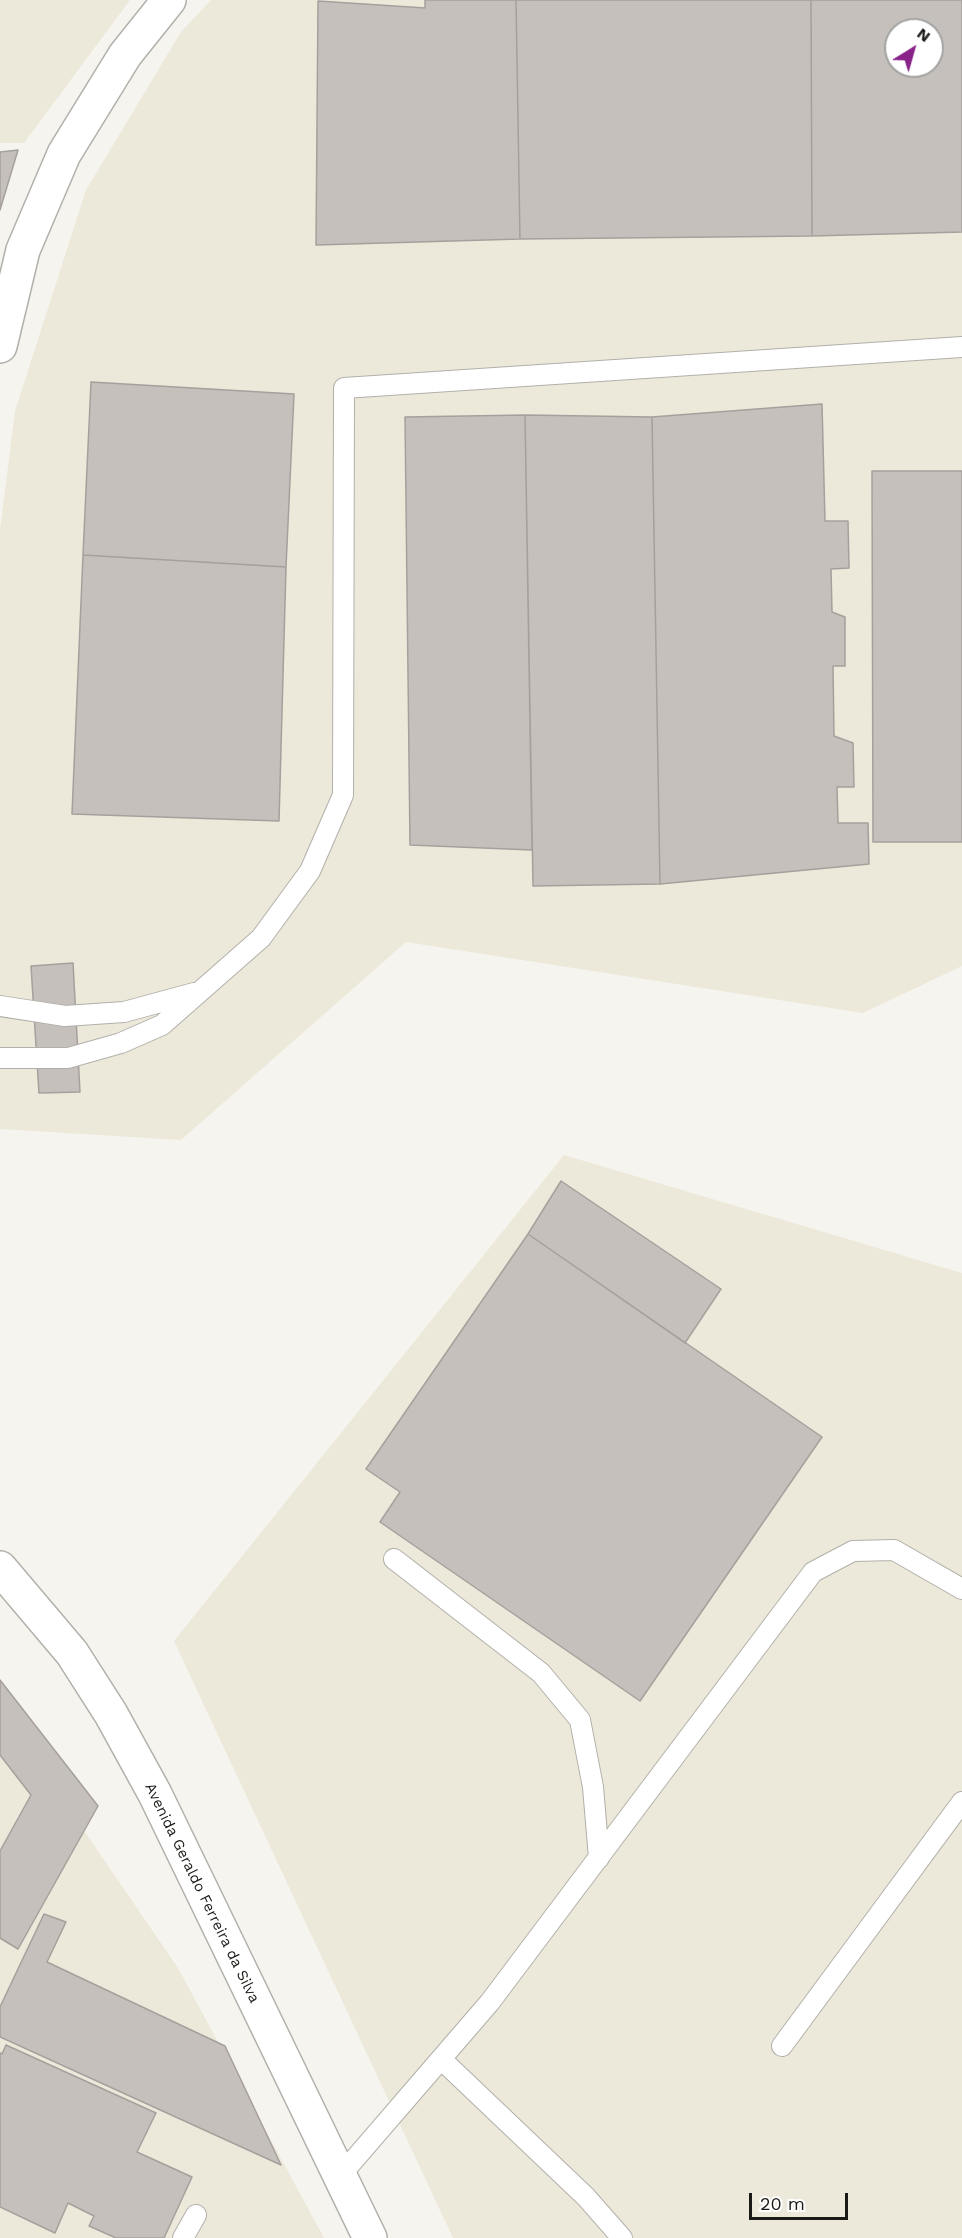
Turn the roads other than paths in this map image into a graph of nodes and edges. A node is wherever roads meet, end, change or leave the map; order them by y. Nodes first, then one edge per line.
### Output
1 (169, 0) edge
2 (0, 345) edge
3 (962, 347) edge
4 (196, 992) junction
5 (0, 1006) edge
6 (0, 1058) edge
7 (394, 1559) dead end
8 (0, 1568) edge
9 (962, 1589) edge
10 (962, 1802) edge
11 (599, 1858) junction
12 (782, 2046) dead end
13 (441, 2059) junction
14 (340, 2176) junction
15 (196, 2215) dead end
16 (183, 2238) edge
17 (370, 2238) edge
18 (622, 2238) edge

1 - 2 main road
3 - 4 lane
4 - 5 lane
4 - 6 lane
7 - 11 lane
8 - 14 main road, Avenida Geraldo Ferreira da Silva
9 - 11 lane
10 - 12 lane
11 - 13 lane
13 - 14 lane
13 - 18 lane
14 - 17 main road, Avenida Geraldo Ferreira da Silva
15 - 16 lane

